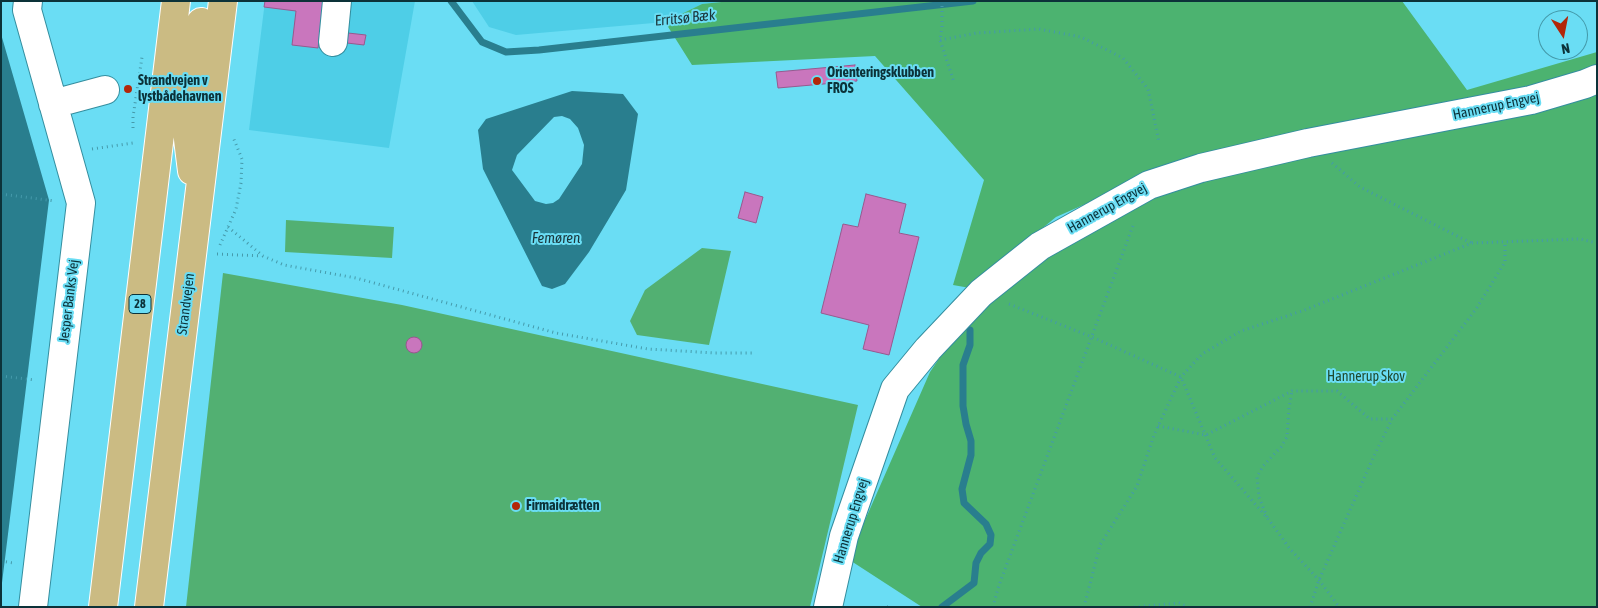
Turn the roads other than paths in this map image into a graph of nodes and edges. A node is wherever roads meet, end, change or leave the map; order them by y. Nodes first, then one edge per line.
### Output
1 (28, 1) edge
2 (176, 1) edge
3 (204, 1) edge
4 (223, 1) edge
5 (337, 1) edge
6 (332, 42) dead end
7 (1597, 79) edge
8 (105, 90) dead end
9 (53, 104) junction
10 (198, 209) junction
11 (33, 607) edge
12 (104, 607) edge
13 (149, 607) edge
14 (828, 607) edge

1 - 9 street, Jesper Banks Vej
2 - 12 main road, 28
3 - 10 main road
4 - 10 main road, Strandvejen
5 - 6 street
7 - 14 street, Hannerup Engvej
8 - 9 street
9 - 11 street, Jesper Banks Vej
10 - 13 main road, Strandvejen

